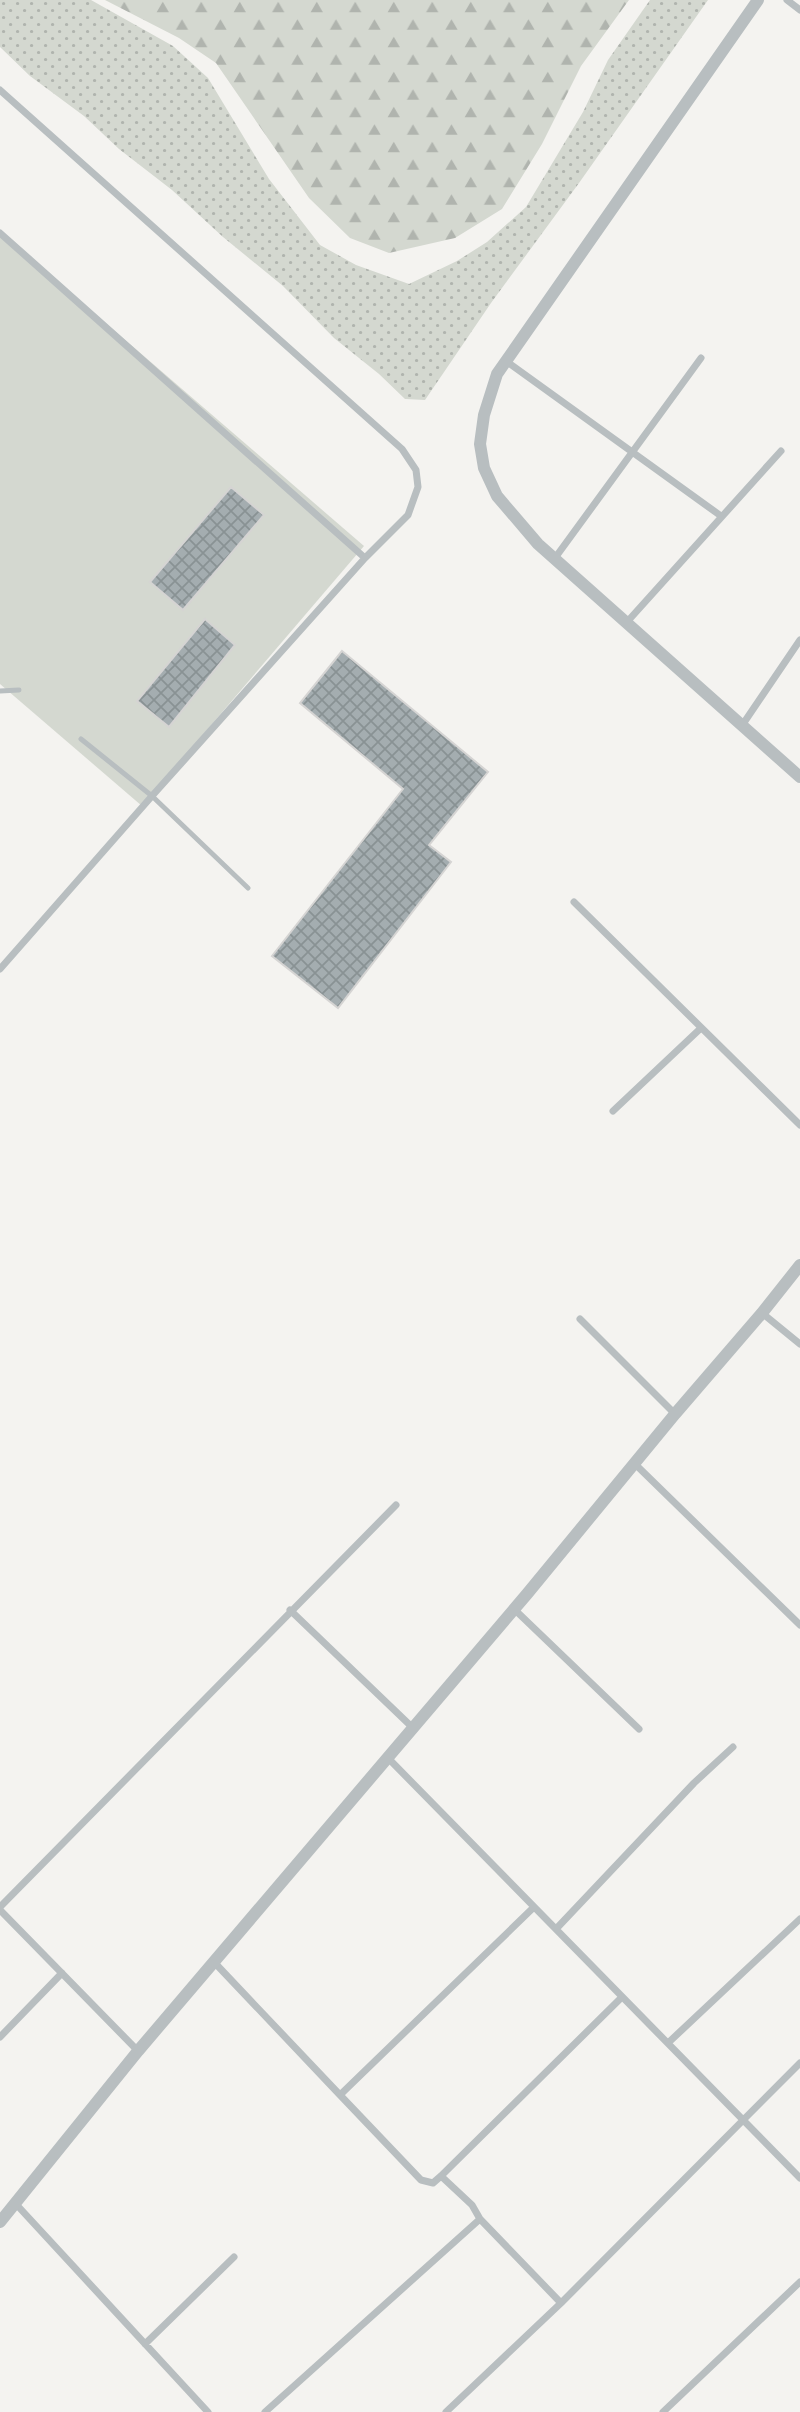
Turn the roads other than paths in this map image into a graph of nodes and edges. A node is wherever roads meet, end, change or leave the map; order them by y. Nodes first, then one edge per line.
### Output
1 (758, 0) edge
2 (787, 0) edge
3 (800, 10) edge
4 (0, 90) edge
5 (0, 233) edge
6 (701, 358) dead end
7 (506, 361) junction
8 (781, 451) dead end
9 (633, 454) junction
10 (721, 516) junction
11 (365, 558) junction
12 (555, 558) junction
13 (627, 622) junction
14 (800, 640) edge
15 (19, 690) dead end
16 (0, 691) edge
17 (743, 724) junction
18 (82, 739) dead end
19 (800, 777) edge
20 (152, 796) junction
21 (248, 888) dead end
22 (574, 902) dead end
23 (0, 969) edge
24 (701, 1028) junction
25 (613, 1111) dead end
26 (800, 1125) edge
27 (800, 1265) edge
28 (762, 1313) junction
29 (580, 1318) dead end
30 (800, 1344) edge
31 (675, 1414) junction
32 (635, 1464) junction
33 (396, 1505) dead end
34 (514, 1609) junction
35 (290, 1611) junction
36 (798, 1620) edge
37 (413, 1728) junction
38 (639, 1729) dead end
39 (733, 1747) dead end
40 (387, 1758) junction
41 (534, 1907) junction
42 (0, 1909) edge
43 (800, 1919) edge
44 (556, 1929) junction
45 (214, 1962) junction
46 (62, 1973) junction
47 (622, 1997) junction
48 (0, 2037) edge
49 (667, 2043) junction
50 (138, 2051) junction
51 (800, 2063) edge
52 (341, 2095) junction
53 (744, 2120) junction
54 (441, 2176) junction
55 (800, 2178) edge
56 (15, 2203) junction
57 (480, 2219) junction
58 (0, 2222) edge
59 (234, 2257) dead end
60 (800, 2282) edge
61 (561, 2303) junction
62 (145, 2344) junction
63 (201, 2405) junction
64 (193, 2412) edge
65 (208, 2412) edge
66 (265, 2412) edge
67 (446, 2412) edge
68 (663, 2412) edge

1 - 7 street
2 - 3 street
4 - 11 street
5 - 11 street
6 - 9 street
7 - 9 street
7 - 12 street
8 - 10 street
9 - 10 street
9 - 12 street
10 - 13 street
11 - 20 street
12 - 13 street
13 - 17 street
14 - 17 street
15 - 16 lane
17 - 19 street
18 - 20 lane
20 - 21 lane
20 - 23 street
22 - 24 street
24 - 25 street
24 - 26 street
27 - 28 street
28 - 30 street
28 - 31 street
29 - 31 street
31 - 32 street
32 - 34 street
32 - 36 street
33 - 35 street
34 - 37 street
34 - 38 street
35 - 37 street
35 - 42 street
37 - 40 street
39 - 44 street
40 - 41 street
40 - 45 street
41 - 44 street
41 - 52 street
42 - 46 street
43 - 49 street
44 - 47 street
45 - 50 street
45 - 52 street
46 - 48 street
46 - 50 street
47 - 49 street
47 - 54 street
49 - 53 street
50 - 56 street
51 - 53 street
52 - 54 street
53 - 55 street
53 - 61 street
54 - 57 street
56 - 58 street
56 - 62 street
57 - 61 street
57 - 66 street
59 - 62 street
60 - 68 street
61 - 67 street
62 - 63 street
63 - 64 street
63 - 65 street

